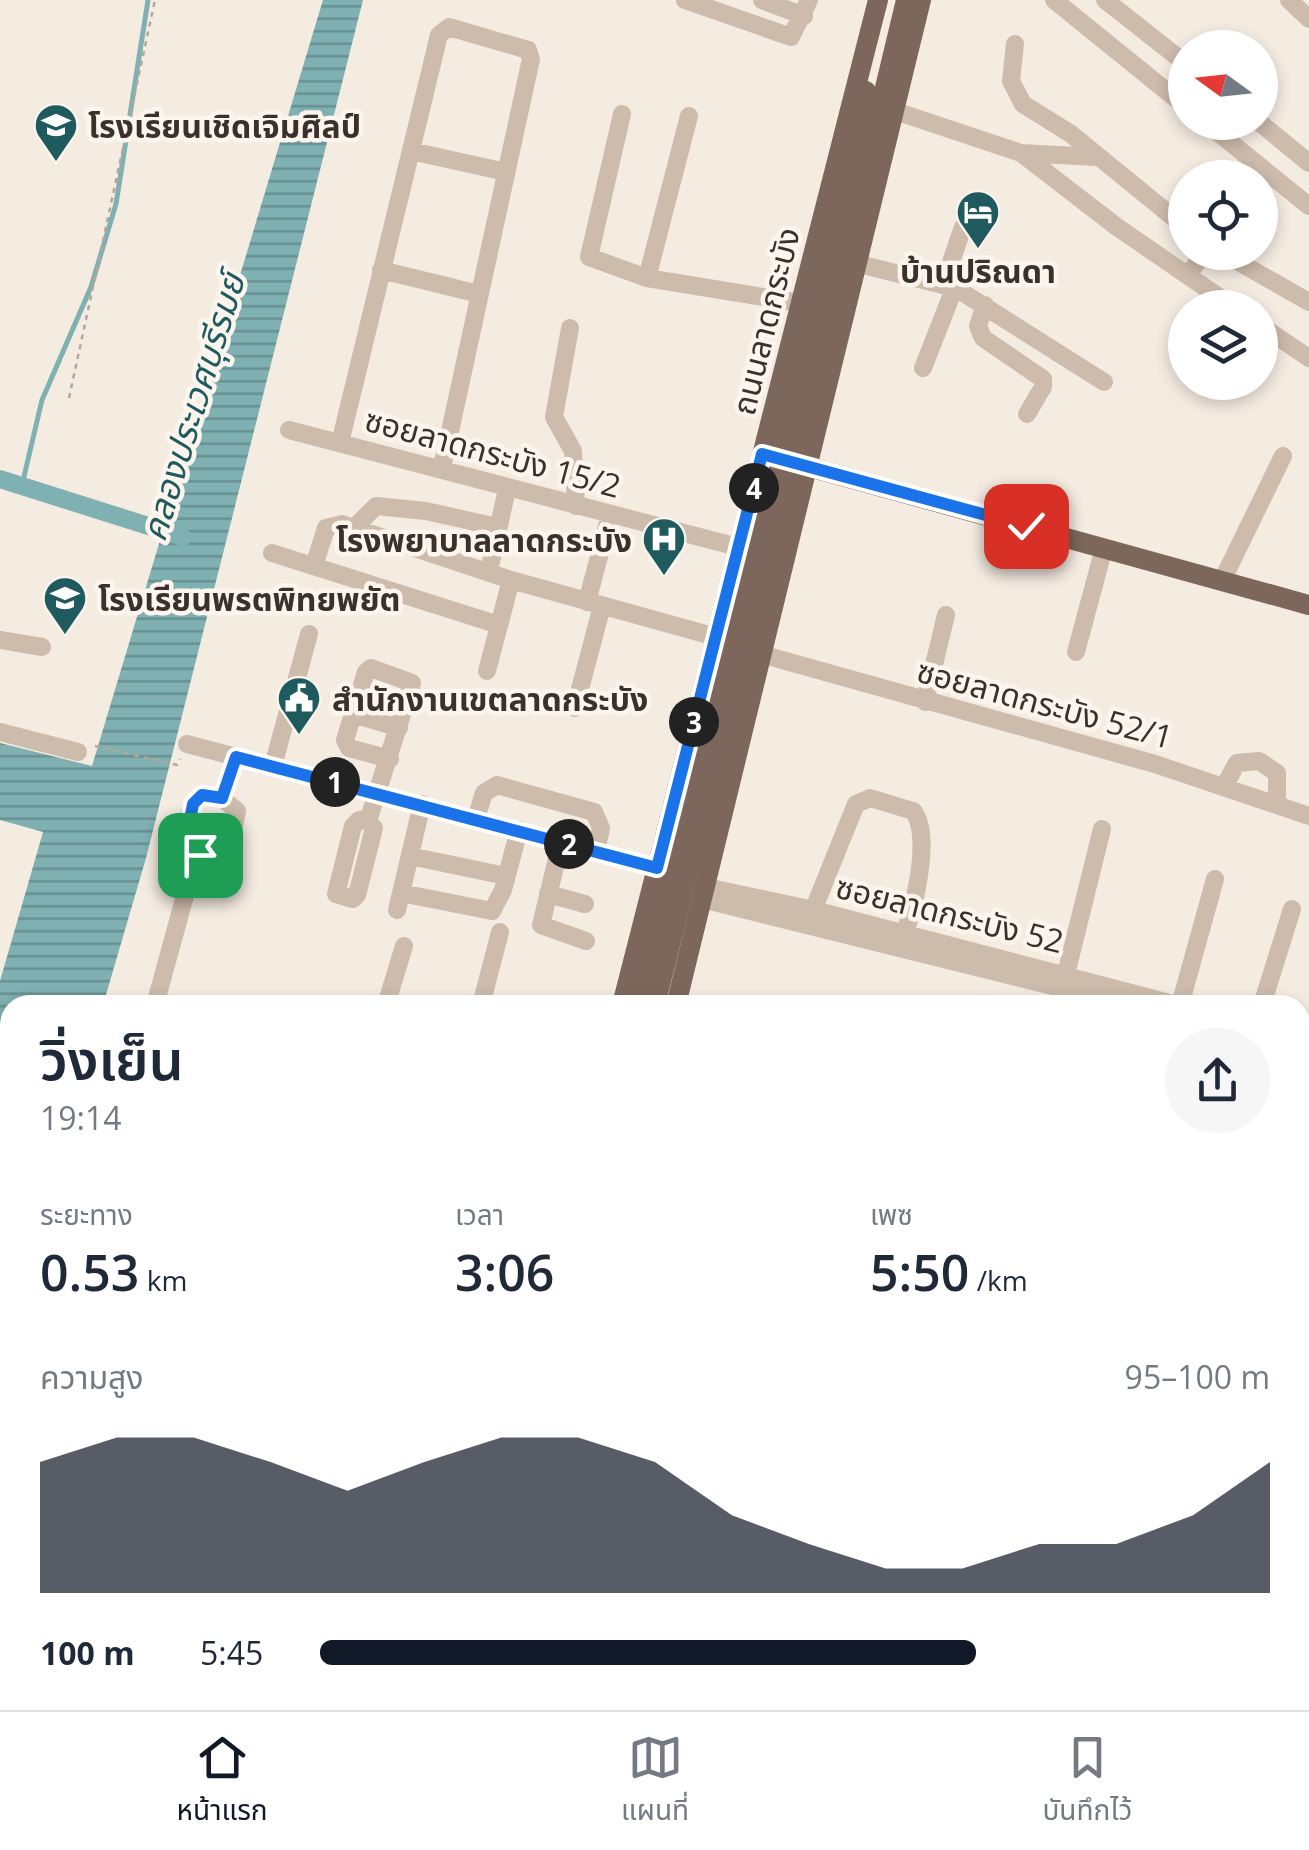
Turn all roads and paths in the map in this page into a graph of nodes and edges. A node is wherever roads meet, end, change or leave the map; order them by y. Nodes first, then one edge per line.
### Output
1 (155, 0) edge
2 (684, 0) edge
3 (762, 0) edge
4 (878, 0) edge
5 (888, 0) edge
6 (906, 0) edge
7 (921, 0) edge
8 (1054, 0) edge
9 (1105, 0) edge
10 (1289, 0) edge
11 (726, 7) edge
12 (806, 8) edge
13 (1309, 20) edge
14 (1014, 44) dead end
15 (1168, 50) edge
16 (1168, 92) edge
17 (894, 111) junction
18 (622, 114) dead end
19 (689, 116) dead end
20 (1278, 138) edge
21 (1227, 140) edge
22 (410, 151) junction
23 (1020, 153) junction
24 (1096, 158) junction
25 (1309, 163) edge
26 (506, 172) junction
27 (1309, 206) edge
28 (1168, 213) edge
29 (963, 227) dead end
30 (859, 264) junction
31 (381, 270) junction
32 (1192, 270) edge
33 (1253, 270) edge
34 (1188, 276) junction
35 (647, 278) junction
36 (949, 287) junction
37 (1209, 290) edge
38 (479, 294) junction
39 (1309, 302) edge
40 (800, 303) junction
41 (985, 305) junction
42 (570, 328) dead end
43 (1278, 337) edge
44 (1309, 358) edge
45 (923, 368) dead end
46 (1104, 382) dead end
47 (70, 398) dead end
48 (1027, 414) dead end
49 (290, 430) dead end
50 (340, 443) junction
51 (762, 454) junction
52 (1283, 456) dead end
53 (809, 466) junction
54 (442, 468) junction
55 (507, 489) junction
56 (576, 506) junction
57 (610, 515) junction
58 (497, 527) junction
59 (354, 528) junction
60 (738, 547) junction
61 (1104, 548) junction
62 (272, 552) dead end
63 (314, 566) junction
64 (489, 571) junction
65 (511, 580) junction
66 (1222, 581) junction
67 (594, 604) junction
68 (1309, 605) edge
69 (946, 615) dead end
70 (499, 625) junction
71 (308, 634) dead end
72 (716, 637) junction
73 (0, 640) edge
74 (42, 648) dead end
75 (1076, 652) dead end
76 (764, 655) junction
77 (487, 671) dead end
78 (360, 692) junction
79 (924, 702) junction
80 (406, 706) junction
81 (574, 708) dead end
82 (353, 714) junction
83 (399, 728) junction
84 (0, 732) edge
85 (188, 744) joint
86 (78, 752) joint
87 (236, 757) junction
88 (390, 759) junction
89 (273, 766) junction
90 (1225, 785) junction
91 (380, 794) junction
92 (222, 798) dead end
93 (1277, 803) junction
94 (422, 804) junction
95 (1309, 816) edge
96 (476, 818) junction
97 (368, 821) dead end
98 (1102, 829) dead end
99 (519, 830) junction
100 (561, 842) junction
101 (596, 852) junction
102 (410, 856) junction
103 (657, 868) junction
104 (506, 876) junction
105 (1215, 879) dead end
106 (189, 880) dead end
107 (704, 893) junction
108 (548, 894) junction
109 (585, 904) dead end
110 (1292, 909) dead end
111 (811, 917) junction
112 (500, 932) dead end
113 (902, 939) junction
114 (586, 941) dead end
115 (404, 946) dead end
116 (1066, 989) edge
117 (158, 995) edge
118 (389, 995) edge
119 (484, 995) edge
120 (625, 995) edge
121 (638, 995) edge
122 (657, 995) edge
123 (678, 995) edge
124 (1108, 995) edge
125 (1181, 995) edge
126 (1265, 995) edge

1 - 47 path
2 - 11 street
3 - 12 street
4 - 40 main road, ถนนลาดกระบัง
5 - 121 main road, bridge
6 - 122 main road, bridge
7 - 17 main road
8 - 16 street
9 - 15 street
10 - 13 street
11 - 12 street
14 - 24 street
17 - 23 street
17 - 30 main road
18 - 35 street
19 - 35 street
20 - 25 street
21 - 27 street
22 - 26 street
22 - 26 street
22 - 31 street
23 - 24 street
23 - 34 street
24 - 28 street
26 - 38 street
29 - 36 street
30 - 36 street
30 - 53 main road
31 - 38 street
31 - 50 street
32 - 34 street
33 - 39 street
34 - 37 street
35 - 40 street
36 - 41 street
36 - 45 street
38 - 54 street
40 - 51 main road, ถนนลาดกระบัง
41 - 46 street
41 - 48 street
42 - 56 street
43 - 44 street
49 - 50 street, ซอยลาดกระบัง 15/2
50 - 54 street, ซอยลาดกระบัง 15/2
51 - 53 main road
51 - 60 main road, ถนนลาดกระบัง
52 - 66 street
53 - 61 main road
53 - 76 main road
54 - 55 street, ซอยลาดกระบัง 15/2
55 - 56 street, ซอยลาดกระบัง 15/2
55 - 58 street
56 - 57 street, ซอยลาดกระบัง 15/2
57 - 60 street, ซอยลาดกระบัง 15/2
57 - 67 street
58 - 59 street
58 - 64 street
59 - 63 street
59 - 64 street
60 - 72 main road, ถนนลาดกระบัง
61 - 66 main road
61 - 75 street
62 - 63 street
63 - 70 street
64 - 65 street
65 - 67 street
65 - 70 street
66 - 68 main road
67 - 72 street
67 - 81 street
69 - 79 street
70 - 77 street
71 - 89 street
72 - 103 main road, ถนนลาดกระบัง
73 - 74 street
76 - 79 street, ซอยลาดกระบัง 52/1
76 - 107 main road
78 - 80 street
78 - 80 street
78 - 82 street
79 - 90 street, ซอยลาดกระบัง 52/1
80 - 83 street
82 - 83 street
82 - 88 street
83 - 88 street
84 - 86 street
85 - 86 path
85 - 87 street
87 - 89 street
87 - 92 street
88 - 91 street
89 - 91 street
90 - 93 street, ซอยลาดกระบัง 52/1
90 - 93 street
91 - 94 street
91 - 97 street
93 - 95 street, ซอยลาดกระบัง 52/1
94 - 96 street
94 - 102 street
96 - 99 street
96 - 101 street
98 - 116 street
99 - 100 street
99 - 104 street
100 - 101 street
100 - 108 street
101 - 103 street
102 - 104 street
102 - 104 street
103 - 120 main road, ถนนลาดกระบัง
105 - 125 street
106 - 117 street
107 - 111 street, ซอยลาดกระบัง 52
107 - 123 main road
108 - 109 street
108 - 114 street
110 - 126 street
111 - 113 street, ซอยลาดกระบัง 52
111 - 113 street
112 - 119 street
113 - 116 street, ซอยลาดกระบัง 52
115 - 118 street
116 - 124 street, ซอยลาดกระบัง 52

